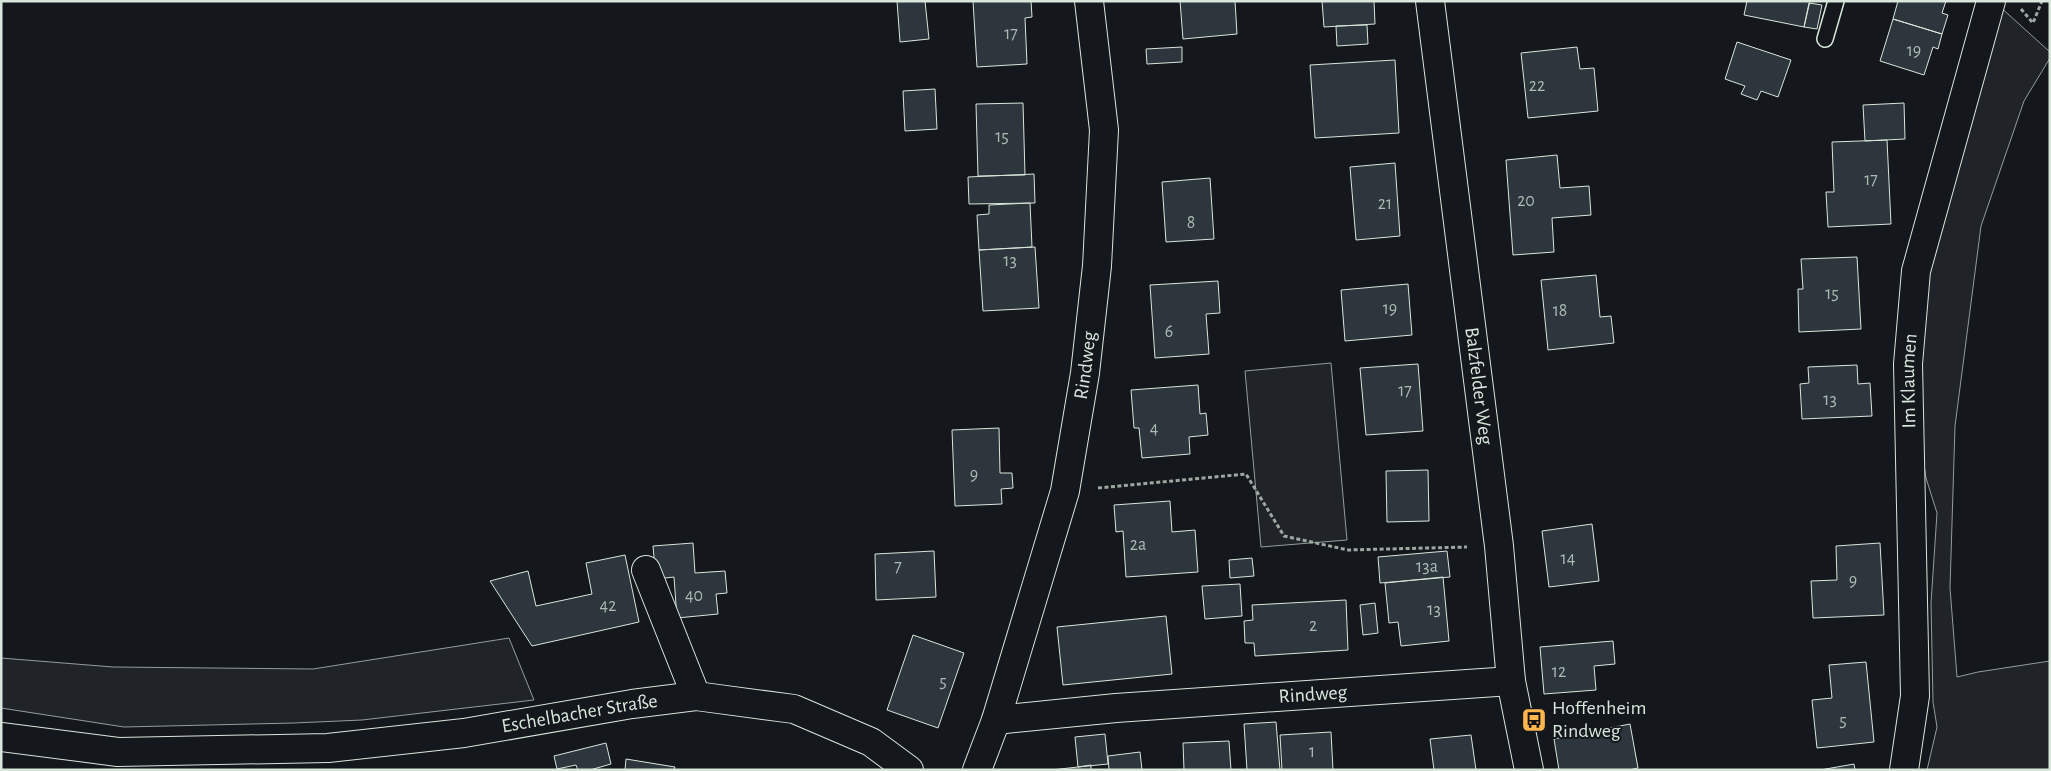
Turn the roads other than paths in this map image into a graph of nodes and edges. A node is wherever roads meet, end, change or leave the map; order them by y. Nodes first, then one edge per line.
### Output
1 (1089, 1) edge
2 (1430, 1) edge
3 (1836, 1) edge
4 (1991, 1) edge
5 (1825, 40) dead end
6 (646, 570) dead end
7 (1511, 681) junction
8 (696, 696) junction
9 (996, 720) junction
10 (1, 738) edge
11 (909, 770) edge
12 (977, 770) edge
13 (1529, 770) edge
14 (1904, 770) edge

1 - 9 street, Rindweg
2 - 7 street, Balzfelder Weg
3 - 5 lane
4 - 14 street, Im Klaumen
6 - 8 street
7 - 9 street, Rindweg
7 - 13 street, Balzfelder Weg
8 - 10 street, Eschelbacher Straße
8 - 11 street, Eschelbacher Straße
9 - 12 street, Rindweg

